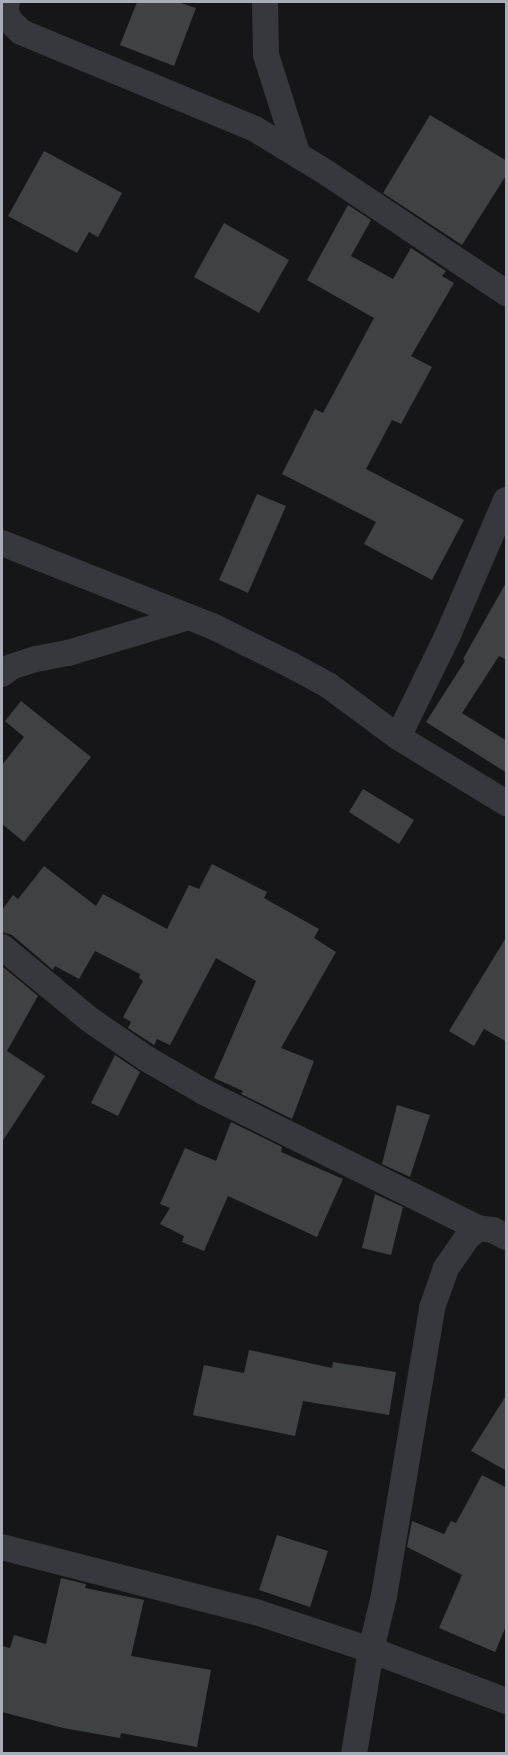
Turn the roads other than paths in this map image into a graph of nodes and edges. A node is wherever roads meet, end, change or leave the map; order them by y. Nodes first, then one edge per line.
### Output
1 (7, 2) edge
2 (265, 2) edge
3 (297, 153) junction
4 (507, 293) edge
5 (507, 501) edge
6 (2, 543) edge
7 (189, 617) junction
8 (2, 674) edge
9 (398, 737) junction
10 (507, 803) edge
11 (2, 947) edge
12 (478, 1228) junction
13 (507, 1237) edge
14 (2, 1547) edge
15 (371, 1650) junction
16 (507, 1701) edge
17 (354, 1754) edge

1 - 3 street
2 - 3 street
3 - 4 street
5 - 9 street
6 - 7 street
7 - 8 street
7 - 9 street
9 - 10 street
11 - 12 street
12 - 13 street
12 - 15 street
14 - 15 street
15 - 16 street
15 - 17 street

